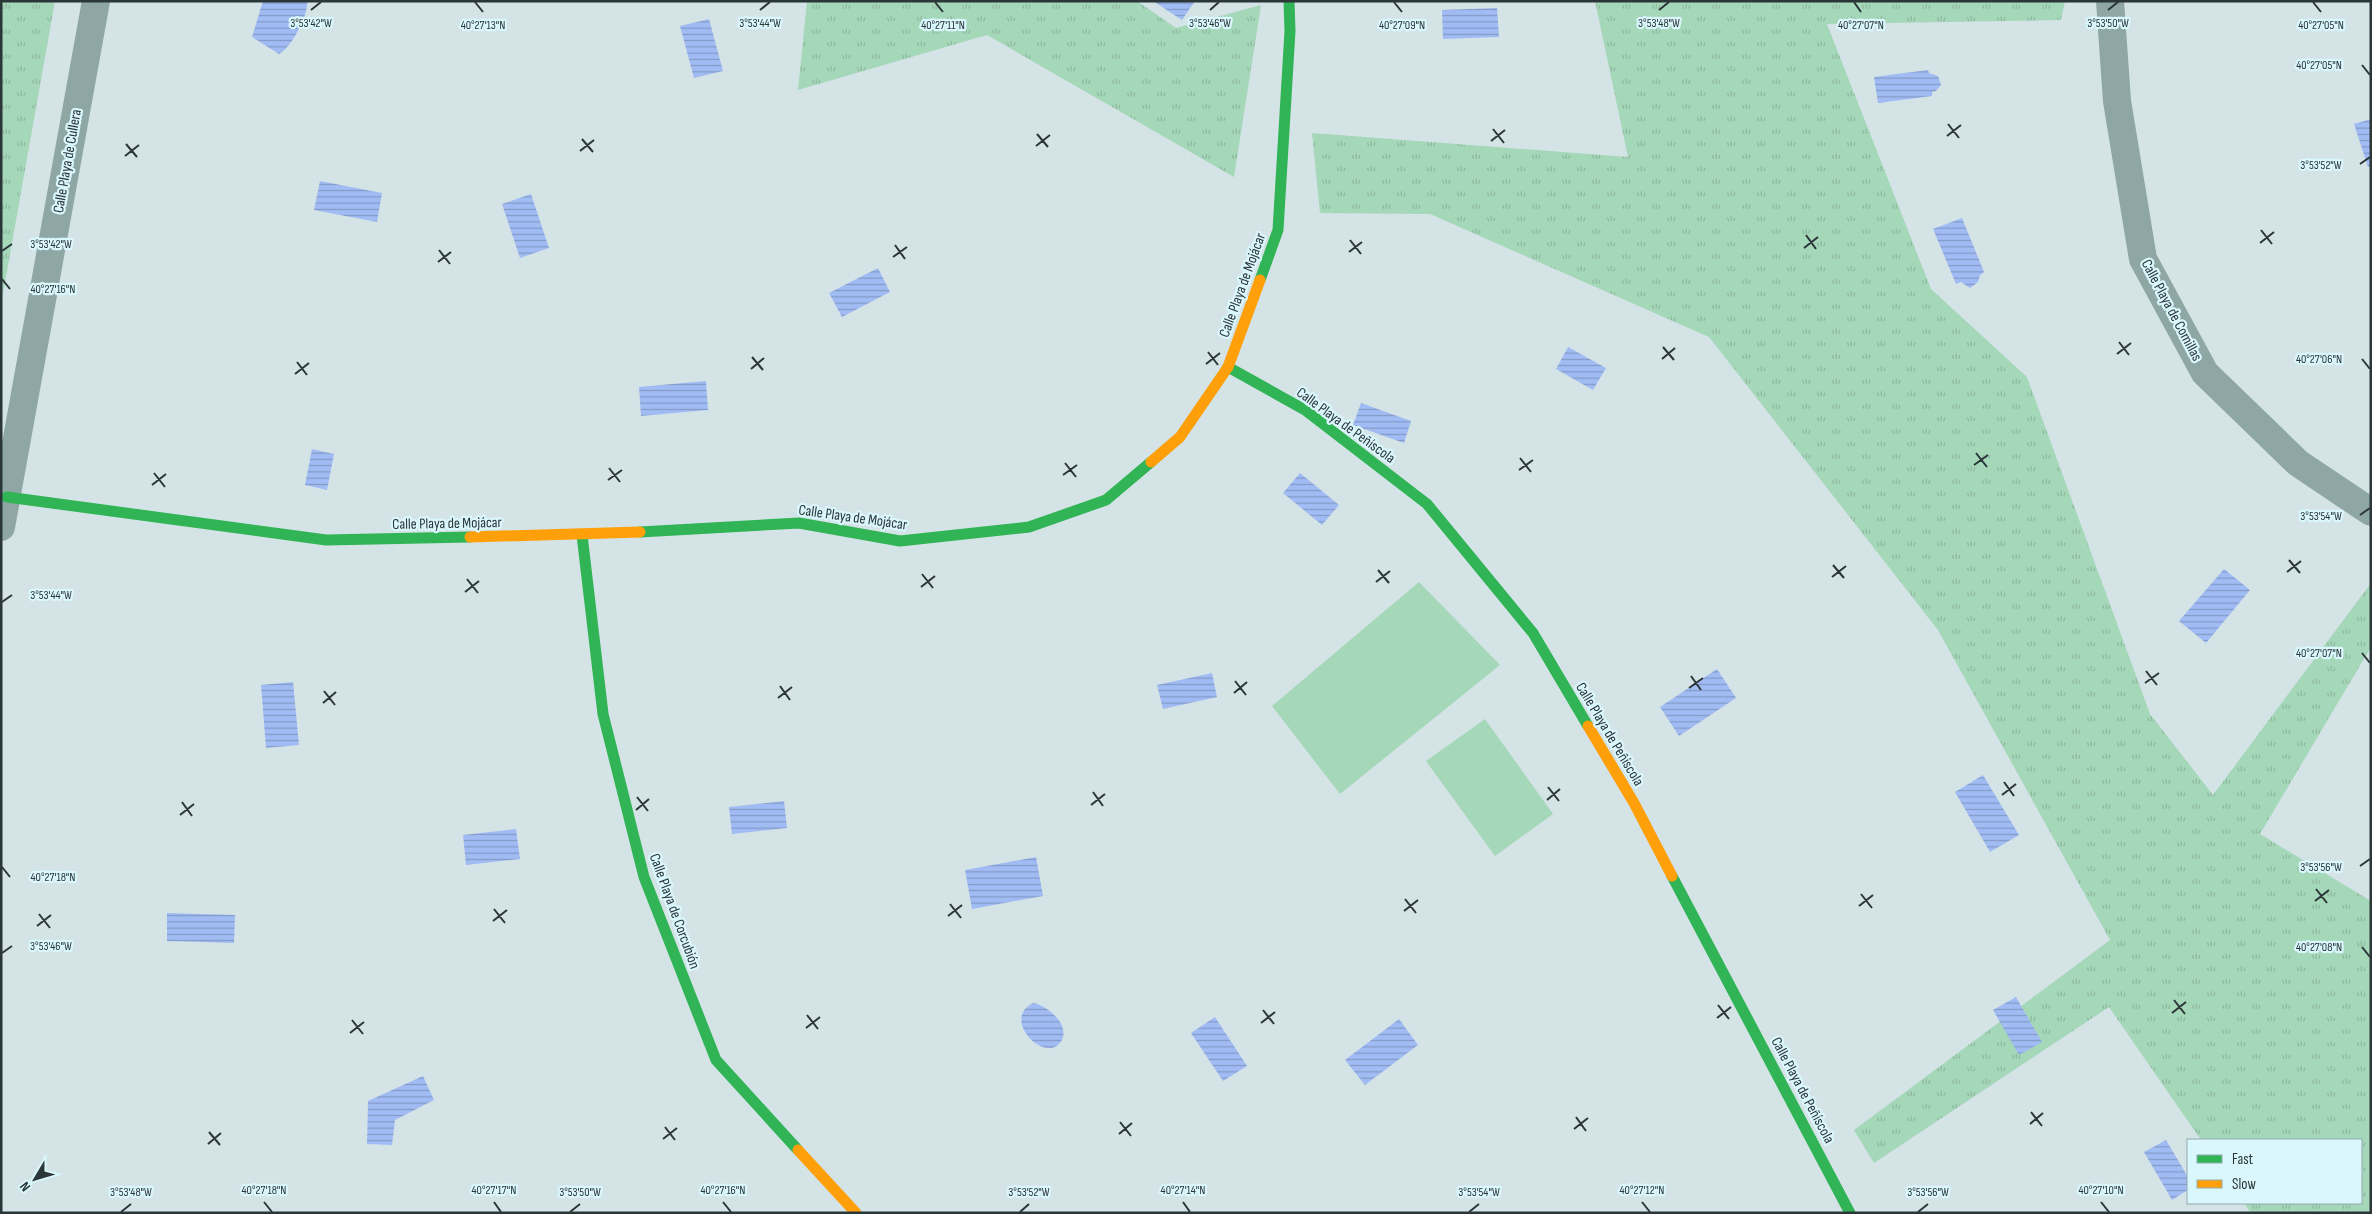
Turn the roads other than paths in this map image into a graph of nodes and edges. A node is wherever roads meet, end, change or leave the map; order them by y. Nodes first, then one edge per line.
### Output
1 (96, 1) edge
2 (1289, 1) edge
3 (2110, 1) edge
4 (1228, 367) junction
5 (6, 496) junction
6 (2371, 512) edge
7 (1, 527) edge
8 (582, 535) junction
9 (856, 1213) edge
10 (1850, 1213) edge

1 - 5 street, Calle Playa de Cullera
2 - 4 street, Calle Playa de Mojácar
3 - 6 street, Calle Playa de Comillas
4 - 8 street, Calle Playa de Mojácar
4 - 10 street, Calle Playa de Peñíscola
5 - 7 street, Calle Playa de Cullera
5 - 8 street, Calle Playa de Mojácar
8 - 9 street, Calle Playa de Corcubión

